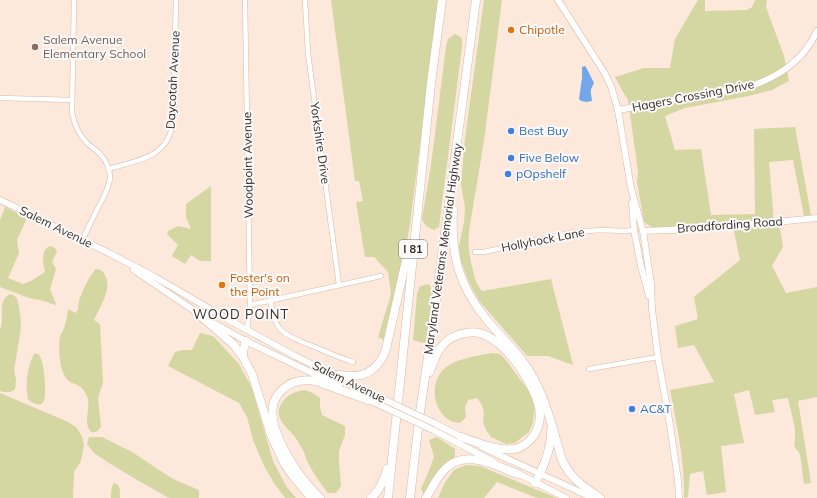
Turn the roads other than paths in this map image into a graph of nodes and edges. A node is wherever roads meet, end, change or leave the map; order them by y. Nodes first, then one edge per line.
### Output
1 (74, 0) edge
2 (176, 0) edge
3 (245, 0) edge
4 (305, 0) edge
5 (442, 0) edge
6 (476, 0) edge
7 (558, 0) edge
8 (817, 31) edge
9 (0, 98) edge
10 (72, 100) junction
11 (618, 110) junction
12 (457, 141) junction
13 (108, 169) junction
14 (631, 188) junction
15 (0, 200) edge
16 (418, 201) junction
17 (632, 206) junction
18 (817, 218) edge
19 (634, 230) junction
20 (643, 231) junction
21 (82, 240) junction
22 (475, 252) dead end
23 (111, 254) junction
24 (641, 266) junction
25 (381, 276) dead end
26 (339, 285) junction
27 (270, 300) junction
28 (250, 306) junction
29 (652, 309) junction
30 (196, 312) junction
31 (247, 330) junction
32 (246, 341) junction
33 (243, 357) junction
34 (658, 357) junction
35 (353, 362) dead end
36 (589, 369) dead end
37 (333, 375) junction
38 (368, 400) junction
39 (420, 412) junction
40 (395, 421) junction
41 (551, 424) junction
42 (461, 437) junction
43 (518, 474) junction
44 (540, 474) junction
45 (535, 483) junction
46 (311, 498) edge
47 (320, 498) edge
48 (371, 498) edge
49 (388, 498) edge
50 (410, 498) edge
51 (426, 498) edge
52 (566, 498) edge
53 (593, 498) edge
54 (600, 498) edge
55 (678, 498) edge

1 - 10 street
2 - 13 street, Daycotah Avenue
3 - 28 street, Woodpoint Avenue
4 - 26 street, Yorkshire Drive
5 - 16 highway, I 81
6 - 12 highway, Maryland Veterans Memorial Highway / I 81
7 - 11 main road
8 - 11 main road, Hagers Crossing Drive
9 - 10 street
10 - 13 street
11 - 14 main road
12 - 39 highway, Maryland Veterans Memorial Highway / I 81
12 - 41 highway
13 - 21 street
14 - 17 main road
14 - 20 main road
15 - 21 main road, Salem Avenue
16 - 37 highway
16 - 40 highway, I 81
17 - 19 main road
17 - 20 main road
18 - 20 main road, Broadfording Road
19 - 22 street, Hollyhock Lane
19 - 24 main road
20 - 24 main road
20 - 29 main road
21 - 23 main road, Salem Avenue
23 - 30 main road, Salem Avenue
23 - 31 main road, Salem Avenue
24 - 29 main road
25 - 26 street
26 - 27 street
27 - 28 street
27 - 35 street
28 - 31 street, Woodpoint Avenue
29 - 34 main road
30 - 32 main road, Salem Avenue
30 - 33 highway
31 - 32 main road
31 - 37 main road, Salem Avenue
32 - 33 highway
32 - 38 main road, Salem Avenue
33 - 46 highway
34 - 36 street
34 - 55 main road
37 - 42 main road, Salem Avenue, bridge
38 - 43 main road, Salem Avenue, bridge
38 - 47 highway
39 - 42 highway
39 - 50 highway, Maryland Veterans Memorial Highway / I 81
40 - 48 highway
40 - 49 highway, I 81
41 - 44 highway
41 - 54 highway
42 - 44 main road, Salem Avenue
43 - 45 main road, Salem Avenue
43 - 51 highway
44 - 45 highway
44 - 53 main road, Salem Avenue
45 - 52 main road, Salem Avenue

